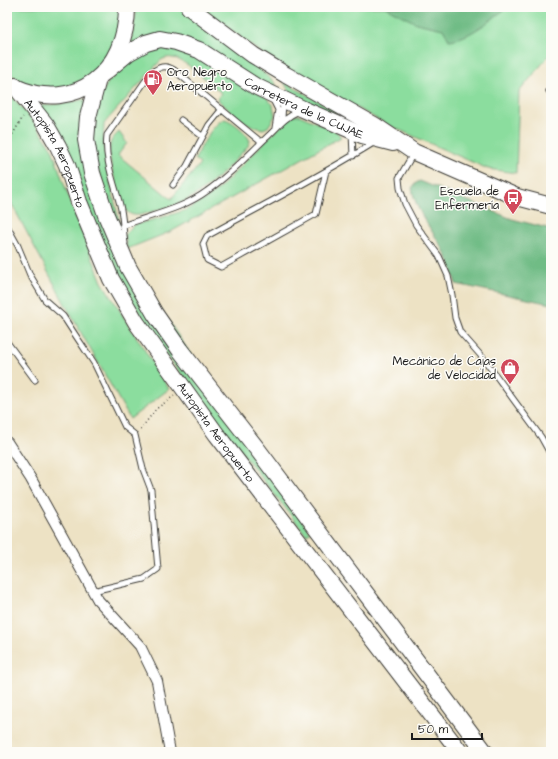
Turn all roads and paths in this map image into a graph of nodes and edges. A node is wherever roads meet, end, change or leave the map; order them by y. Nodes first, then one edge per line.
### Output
1 (127, 7) edge
2 (189, 7) edge
3 (253, 54) junction
4 (101, 76) junction
5 (11, 82) edge
6 (268, 92) junction
7 (284, 99) junction
8 (30, 104) junction
9 (222, 109) junction
10 (303, 109) junction
11 (182, 120) dead end
12 (274, 130) junction
13 (352, 130) junction
14 (202, 136) junction
15 (379, 139) junction
16 (7, 140) edge
17 (261, 142) junction
18 (409, 149) junction
19 (352, 156) junction
20 (326, 171) junction
21 (173, 185) dead end
22 (551, 206) edge
23 (7, 226) edge
24 (122, 226) junction
25 (143, 292) junction
26 (7, 342) edge
27 (35, 380) dead end
28 (184, 389) junction
29 (135, 435) junction
30 (9, 449) edge
31 (551, 455) edge
32 (93, 591) junction
33 (170, 752) edge
34 (460, 752) edge
35 (485, 752) edge

1 - 4 highway
2 - 3 highway, Carretera de la CUJAE
3 - 7 highway
3 - 18 highway, Carretera de la CUJAE
4 - 5 highway, Carretera de la CUJAE
4 - 6 highway, Carretera de la CUJAE
4 - 25 highway, Autopista Aeropuerto
5 - 8 highway, Autopista Aeropuerto
6 - 7 highway, Carretera de la CUJAE
6 - 12 lane
7 - 10 highway, Carretera de la CUJAE
7 - 12 lane
8 - 16 path
8 - 28 highway, Autopista Aeropuerto
9 - 14 lane
9 - 17 lane
9 - 24 lane
10 - 12 lane
10 - 13 highway, Carretera de la CUJAE
11 - 14 lane
12 - 17 lane
13 - 15 highway, Carretera de la CUJAE
13 - 19 lane
14 - 21 lane
15 - 18 highway, Carretera de la CUJAE
15 - 19 lane
17 - 24 lane
18 - 22 highway, Carretera de la CUJAE
18 - 31 lane
19 - 20 lane
20 - 20 lane
23 - 29 lane
24 - 25 lane
25 - 35 highway, Autopista Aeropuerto
26 - 27 lane
28 - 29 path
28 - 34 highway, Autopista Aeropuerto
29 - 32 lane
30 - 32 street
32 - 33 street

